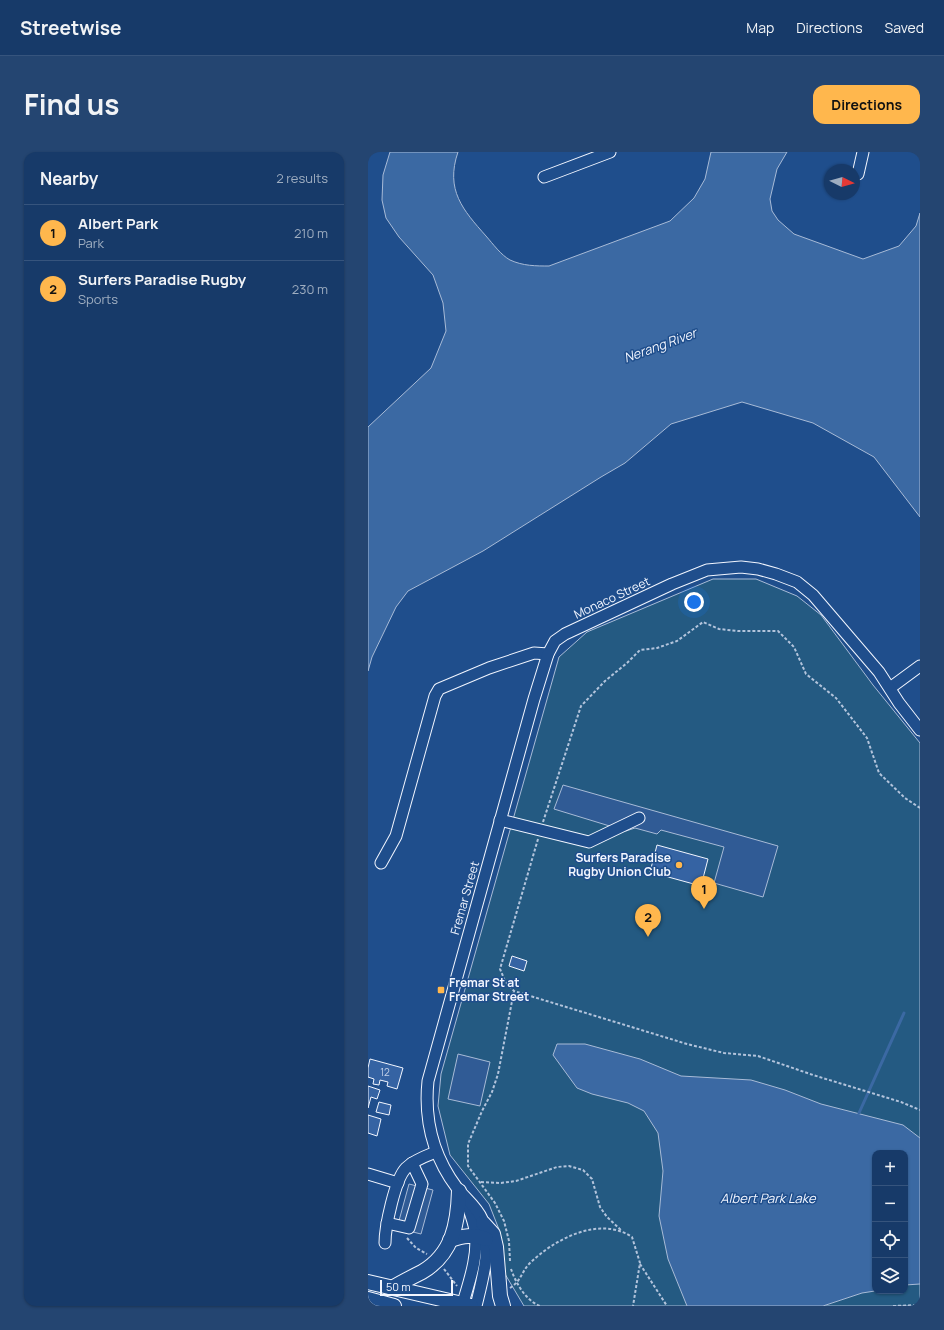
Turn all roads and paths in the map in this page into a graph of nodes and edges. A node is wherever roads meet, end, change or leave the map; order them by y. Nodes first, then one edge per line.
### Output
1 (610, 152) edge
2 (863, 152) edge
3 (860, 165) edge
4 (544, 177) dead end
5 (548, 654) junction
6 (920, 666) edge
7 (890, 688) junction
8 (920, 730) edge
9 (920, 808) edge
10 (639, 818) dead end
11 (500, 820) junction
12 (540, 830) junction
13 (381, 863) dead end
14 (514, 992) junction
15 (920, 1110) edge
16 (436, 1152) junction
17 (412, 1163) junction
18 (368, 1174) edge
19 (398, 1182) junction
20 (480, 1182) junction
21 (463, 1195) junction
22 (387, 1222) junction
23 (483, 1223) junction
24 (623, 1231) junction
25 (406, 1237) dead end
26 (481, 1237) junction
27 (450, 1240) junction
28 (385, 1243) dead end
29 (430, 1255) dead end
30 (640, 1263) junction
31 (440, 1265) dead end
32 (368, 1282) edge
33 (517, 1284) junction
34 (392, 1288) junction
35 (459, 1288) dead end
36 (506, 1289) dead end
37 (368, 1299) edge
38 (468, 1305) edge
39 (920, 1305) edge
40 (394, 1306) edge
41 (503, 1306) edge
42 (540, 1306) edge
43 (633, 1306) edge
44 (667, 1306) edge
45 (893, 1306) edge

1 - 4 street
2 - 3 street
5 - 7 street, Monaco Street
5 - 11 street, Fremar Street
5 - 13 street
6 - 7 street
7 - 8 street, Monaco Street
9 - 12 path
10 - 12 street
11 - 12 street
11 - 16 street, Fremar Street
12 - 14 path
14 - 15 path
14 - 20 path
16 - 17 street
16 - 21 street, Fremar Street
17 - 19 street
17 - 22 street
18 - 19 street
19 - 22 street
20 - 24 path
20 - 33 path
21 - 23 street, Fremar Street
21 - 26 street, Fremar Street
21 - 27 main road
22 - 28 street
23 - 26 street, Fremar Street
23 - 41 main road
24 - 30 path
24 - 33 path
25 - 29 path
26 - 27 main road
26 - 38 street, Fremar Street
27 - 34 main road
30 - 43 path
30 - 44 path
31 - 35 path
32 - 34 main road
33 - 36 path
33 - 42 path
34 - 38 main road
37 - 40 main road
39 - 45 path

